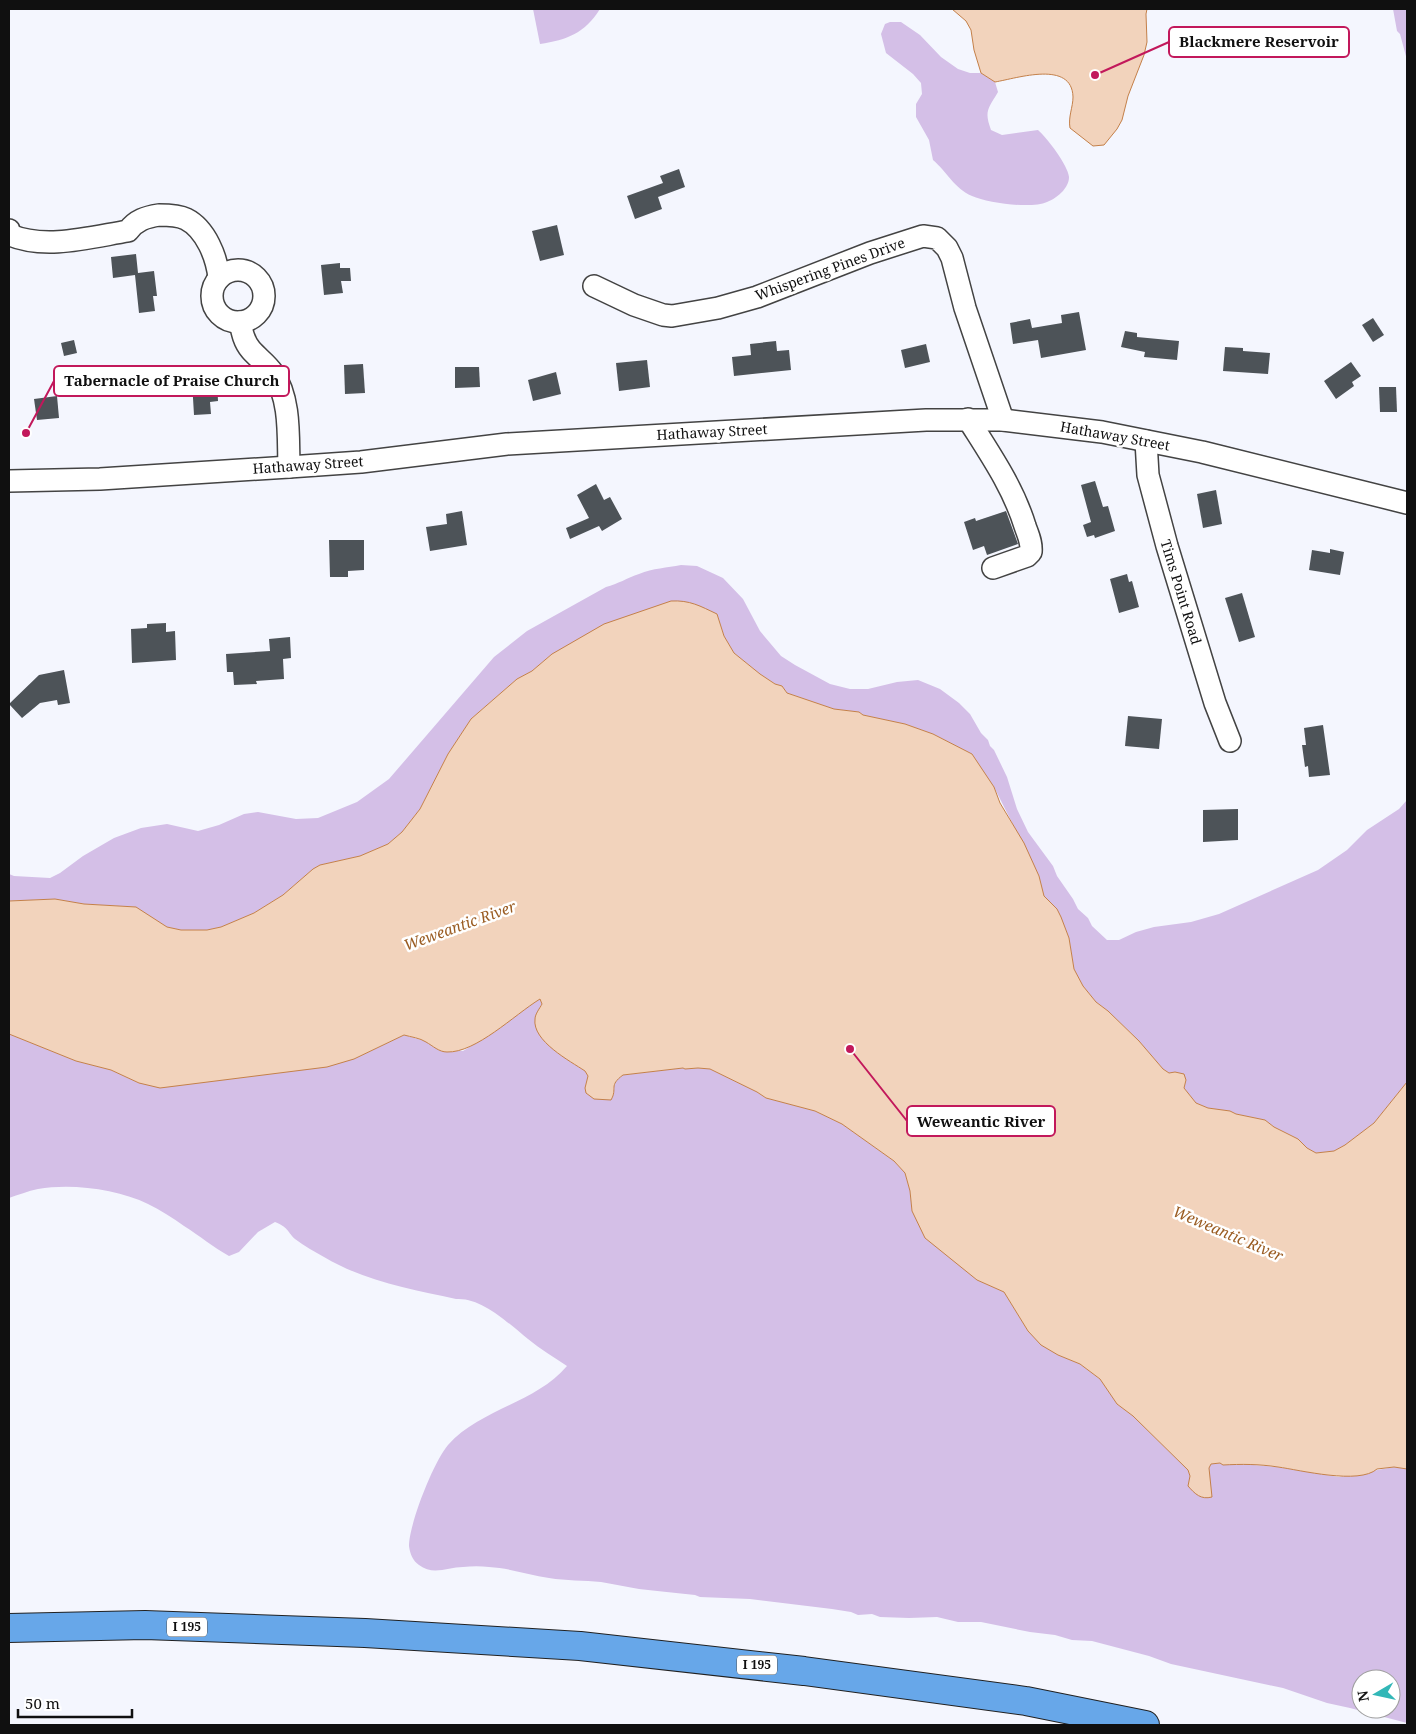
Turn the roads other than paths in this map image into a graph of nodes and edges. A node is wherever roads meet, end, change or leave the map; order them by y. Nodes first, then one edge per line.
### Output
1 (9, 230) edge
2 (219, 278) junction
3 (594, 286) dead end
4 (240, 322) junction
5 (968, 419) junction
6 (1003, 420) junction
7 (1146, 441) junction
8 (289, 467) junction
9 (9, 481) edge
10 (1407, 504) edge
11 (993, 568) dead end
12 (1230, 741) dead end
13 (9, 1628) edge
14 (1145, 1725) edge

1 - 2 street
2 - 4 street
2 - 4 street
3 - 6 street, Whispering Pines Drive
4 - 8 street
5 - 6 street, Hathaway Street
5 - 8 street, Hathaway Street
5 - 11 street
6 - 7 street, Hathaway Street
7 - 10 street, Hathaway Street
7 - 12 street, Tims Point Road
8 - 9 street, Hathaway Street
13 - 14 highway, I 195

